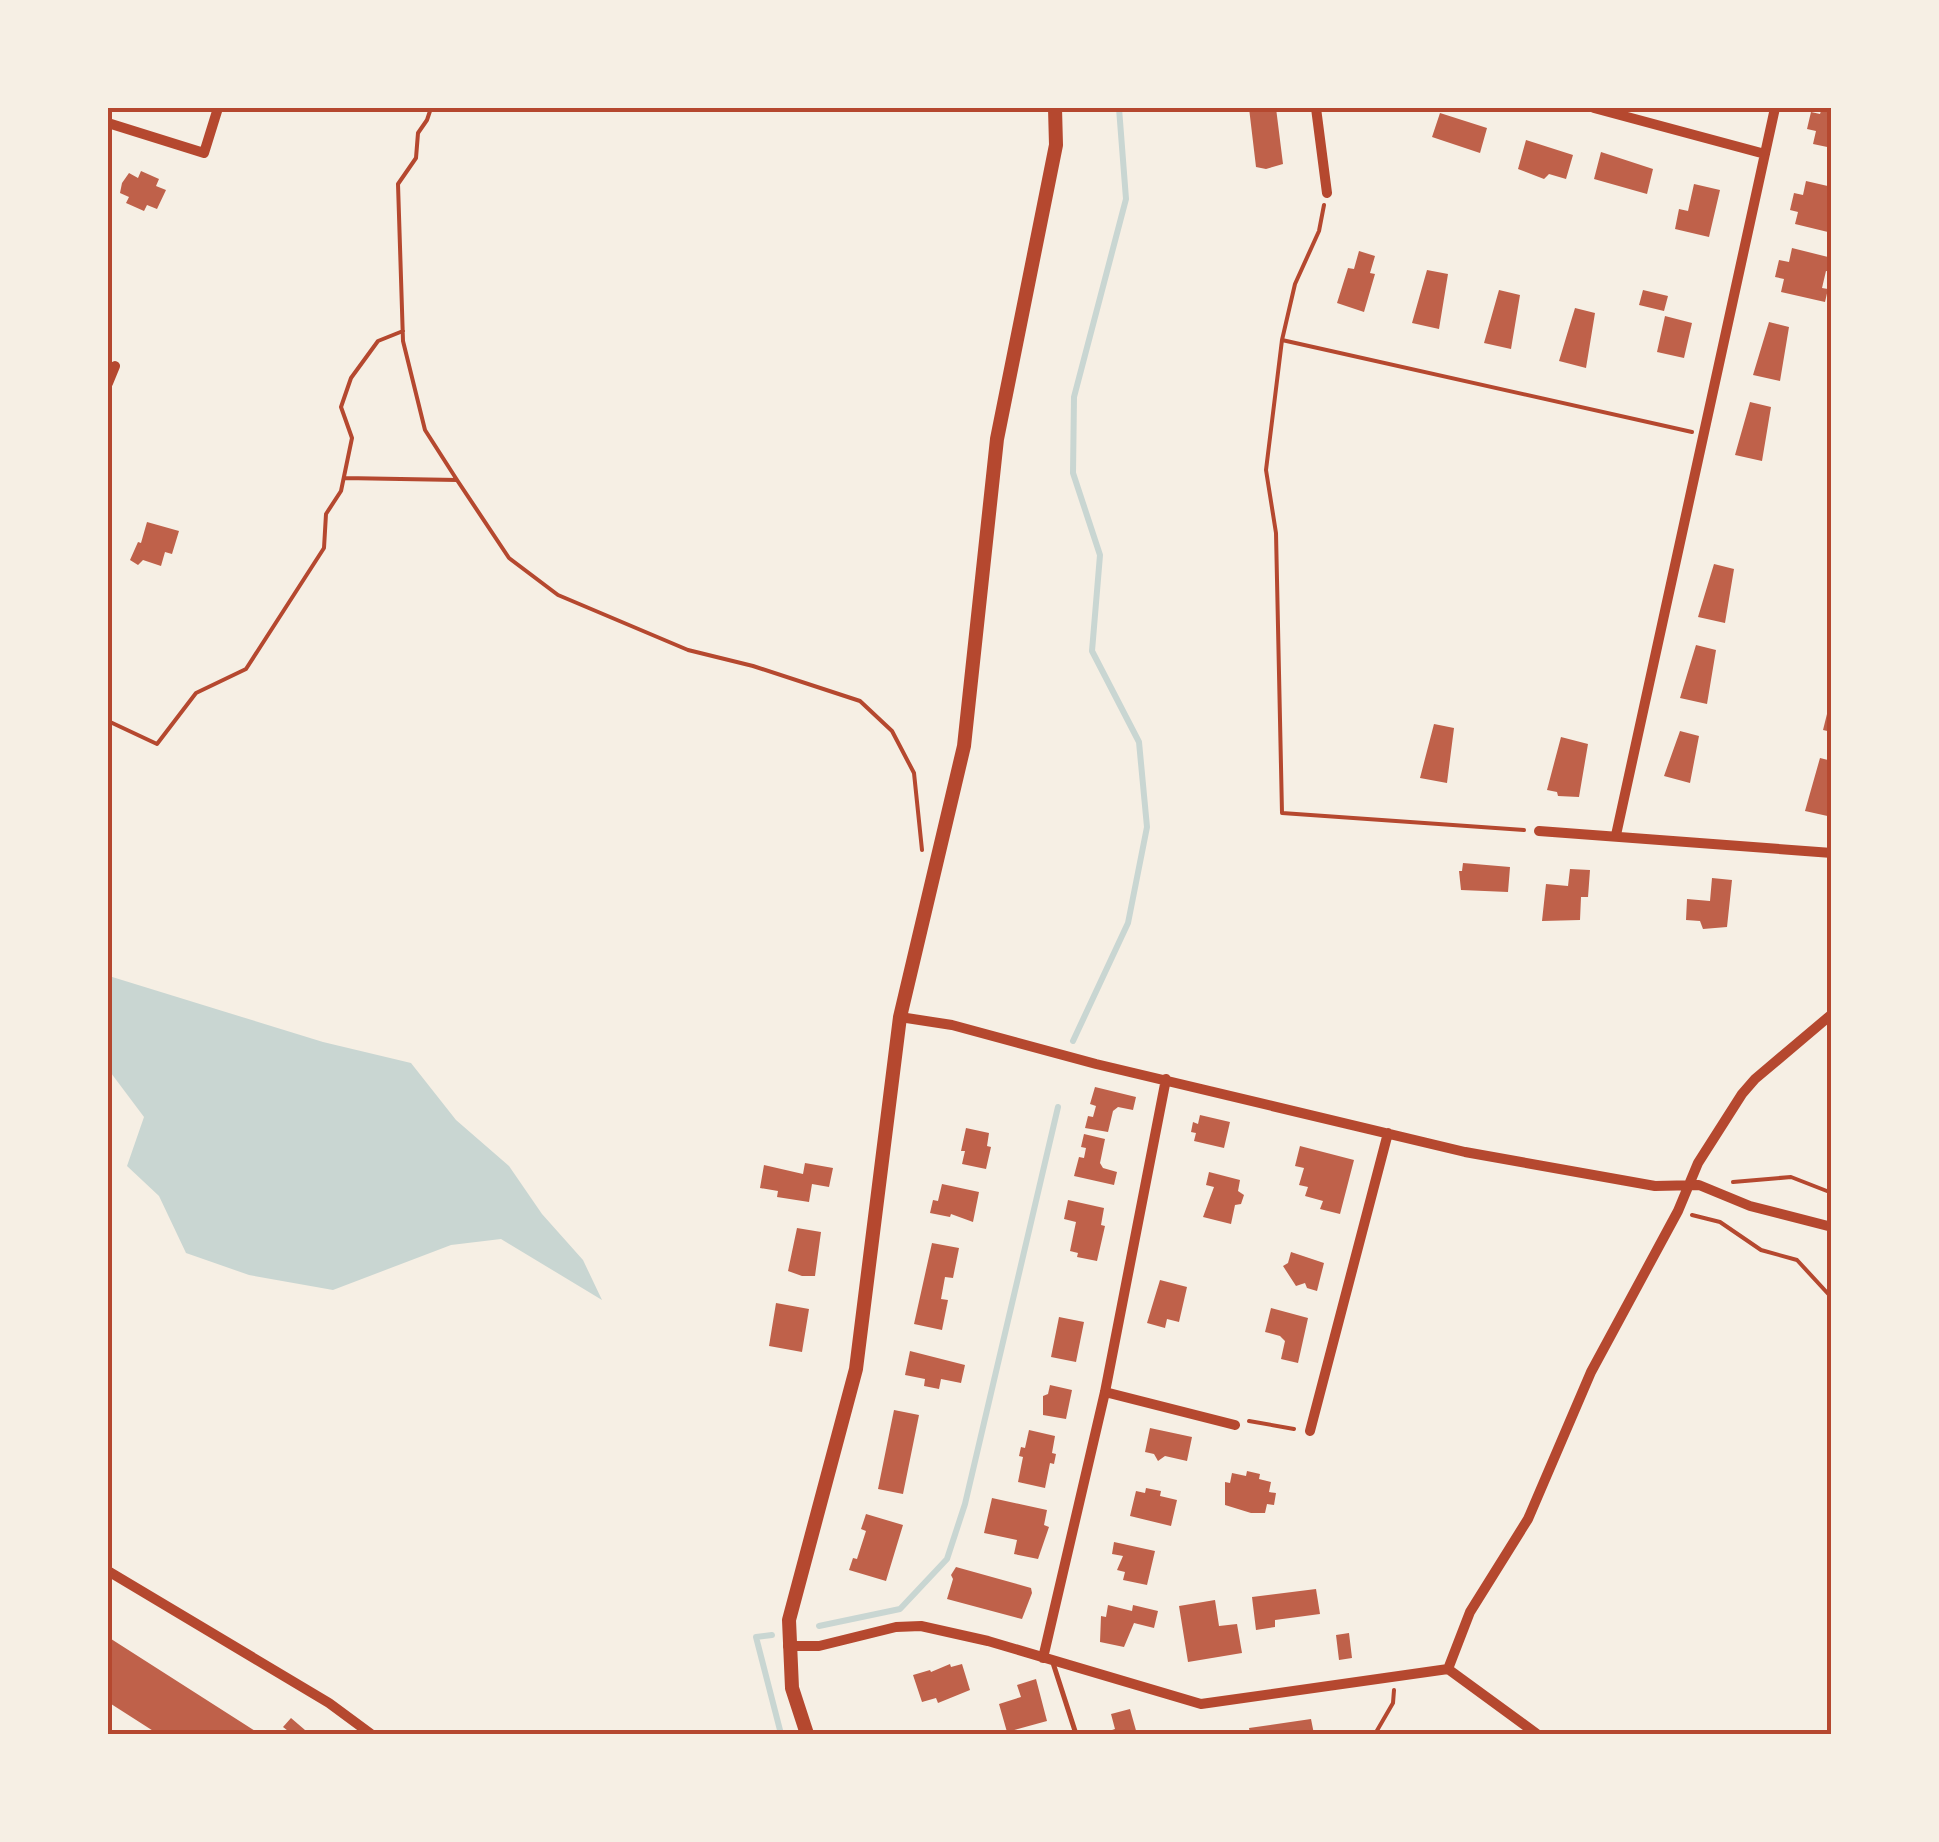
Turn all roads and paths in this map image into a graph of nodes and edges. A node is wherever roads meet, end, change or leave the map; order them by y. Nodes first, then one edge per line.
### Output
1 (218, 108) edge
2 (432, 108) edge
3 (1055, 108) edge
4 (1316, 108) edge
5 (1594, 108) edge
6 (1775, 108) edge
7 (108, 123) edge
8 (1764, 154) junction
9 (1327, 193) joint
10 (403, 331) junction
11 (1282, 340) junction
12 (115, 366) dead end
13 (108, 383) edge
14 (1704, 434) junction
15 (344, 478) junction
16 (457, 480) junction
17 (108, 722) edge
18 (1539, 831) joint
19 (1616, 835) junction
20 (1832, 853) edge
21 (923, 860) dead end
22 (1832, 1014) edge
23 (900, 1017) junction
24 (1166, 1079) junction
25 (1388, 1133) junction
26 (1694, 1185) junction
27 (1832, 1193) edge
28 (1678, 1211) junction
29 (1832, 1227) edge
30 (1832, 1298) edge
31 (1105, 1392) junction
32 (1235, 1425) joint
33 (1310, 1431) joint
34 (108, 1571) edge
35 (788, 1646) junction
36 (1048, 1659) junction
37 (1448, 1668) junction
38 (1394, 1675) junction
39 (371, 1734) edge
40 (807, 1734) edge
41 (1076, 1734) edge
42 (1375, 1734) edge
43 (1537, 1734) edge

1 - 7 street
2 - 10 path
3 - 23 street
4 - 9 street
5 - 8 street
6 - 8 street
8 - 14 street
9 - 11 path
10 - 15 path
10 - 16 path
11 - 14 path
11 - 18 path
12 - 13 street
14 - 19 street
15 - 16 path
15 - 17 path
16 - 21 path
18 - 19 street
19 - 20 street
22 - 26 street
23 - 24 street
23 - 35 street
24 - 25 street
24 - 31 street
25 - 26 street
25 - 33 street
26 - 27 path
26 - 28 street
26 - 29 street
28 - 30 path
28 - 37 street
31 - 32 street
31 - 36 street
32 - 33 path
34 - 39 street
35 - 36 street
35 - 40 street
36 - 38 street
36 - 41 lane
37 - 38 street
37 - 43 street
38 - 42 path

